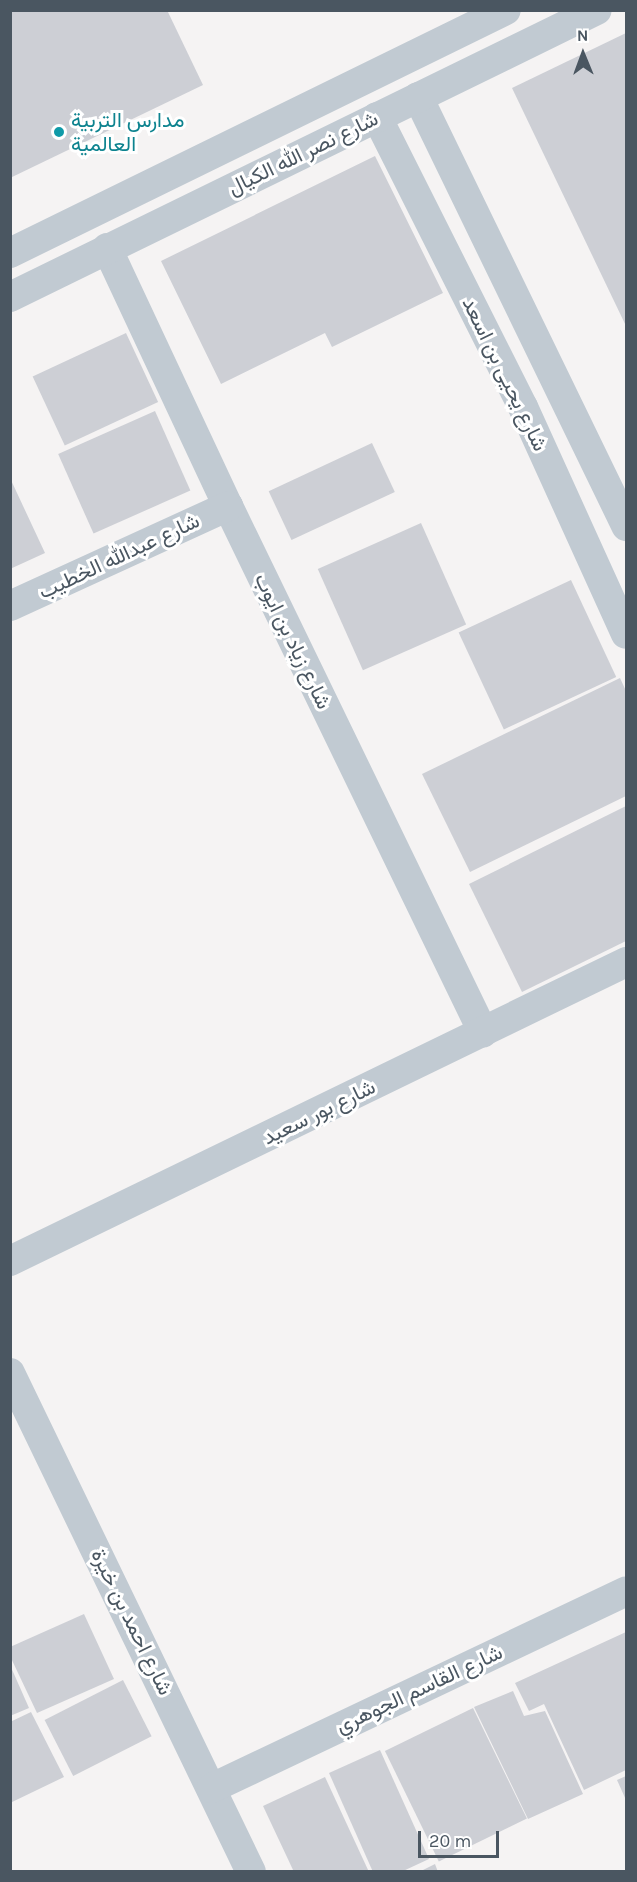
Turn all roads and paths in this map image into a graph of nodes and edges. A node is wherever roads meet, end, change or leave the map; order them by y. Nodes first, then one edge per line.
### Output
1 (506, 10) edge
2 (597, 10) edge
3 (418, 97) junction
4 (377, 117) junction
5 (107, 249) junction
6 (10, 253) edge
7 (10, 297) edge
8 (228, 506) junction
9 (627, 526) edge
10 (10, 606) edge
11 (627, 634) edge
12 (627, 962) edge
13 (483, 1032) junction
14 (10, 1261) edge
15 (10, 1373) edge
16 (627, 1591) edge
17 (212, 1788) junction
18 (251, 1872) edge

1 - 6 street, شارع نصر الله الكيال
2 - 3 street, شارع نصر الله الكيال
3 - 4 street, شارع نصر الله الكيال
3 - 9 street, شارع يحيى بن اسعد
4 - 5 street, شارع نصر الله الكيال
4 - 11 street, شارع يحيى بن اسعد
5 - 7 street, شارع نصر الله الكيال
5 - 8 street, شارع زياد بن ايوب
8 - 10 street, شارع عبدالله الخطيب
8 - 13 street, شارع زياد بن ايوب
12 - 13 street, شارع بور سعيد
13 - 14 street, شارع بور سعيد
15 - 17 street, شارع احمد بن خيرة
16 - 17 street, شارع القاسم الجوهري
17 - 18 street, شارع احمد بن خيرة

